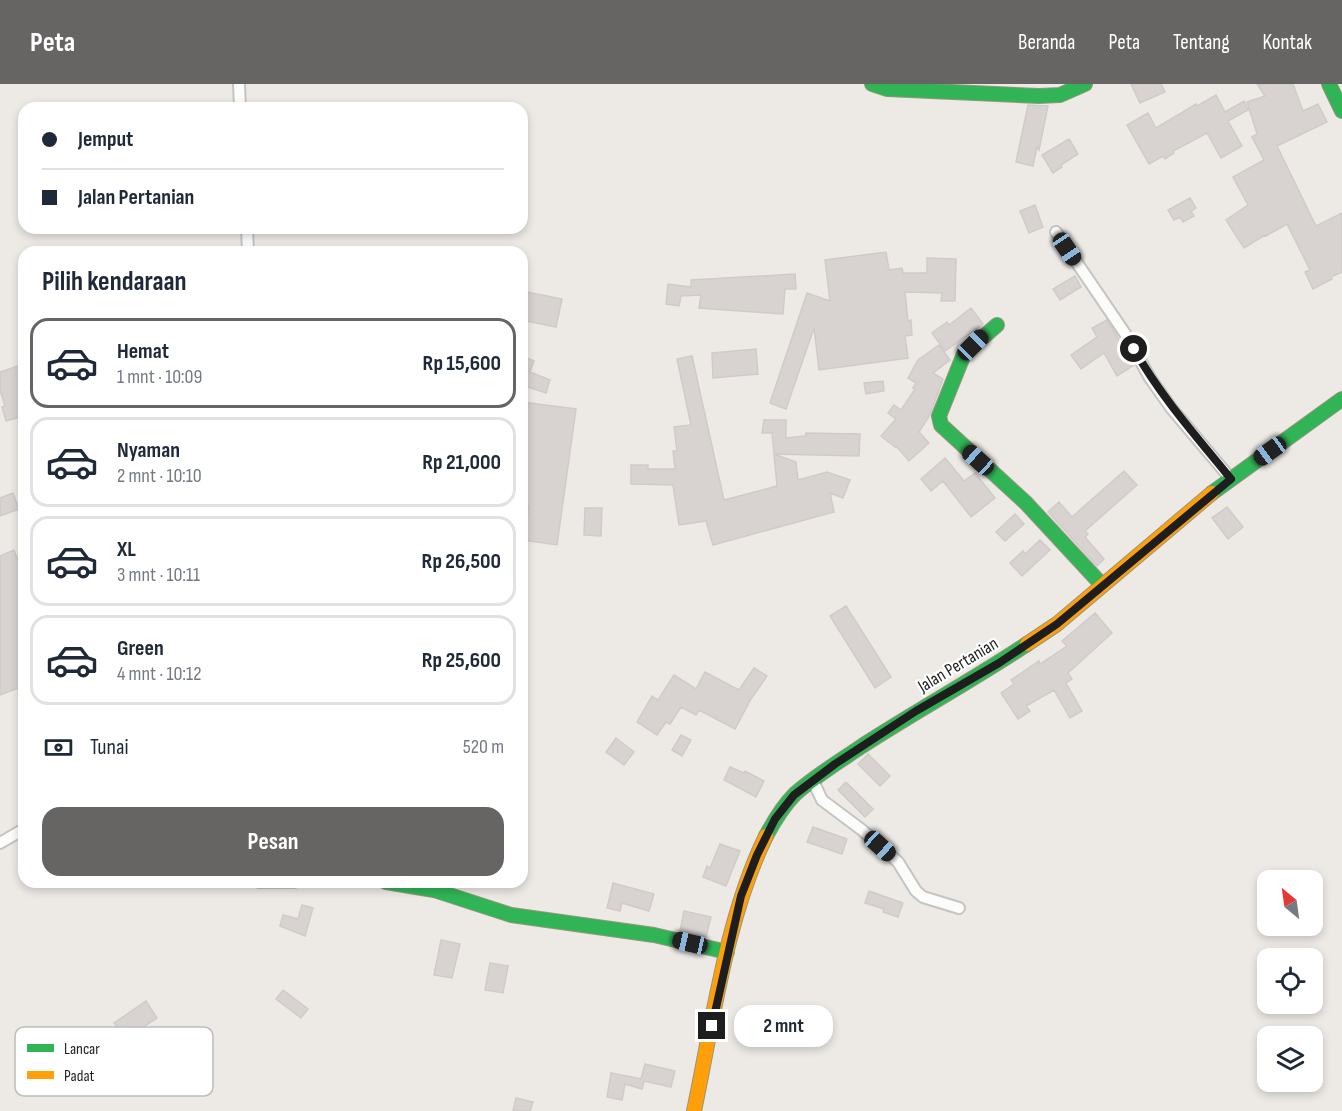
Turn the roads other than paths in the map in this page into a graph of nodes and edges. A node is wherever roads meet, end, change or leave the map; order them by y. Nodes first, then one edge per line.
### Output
1 (239, 84) edge
2 (872, 84) edge
3 (1085, 84) edge
4 (1329, 84) edge
5 (240, 102) edge
6 (1342, 111) edge
7 (1056, 232) dead end
8 (997, 325) dead end
9 (1342, 399) edge
10 (1231, 479) junction
11 (1102, 585) junction
12 (813, 781) junction
13 (18, 832) edge
14 (0, 843) edge
15 (422, 888) edge
16 (959, 908) dead end
17 (727, 952) junction
18 (694, 1111) edge

1 - 5 street
2 - 3 street
4 - 6 street
7 - 10 street
8 - 11 street
9 - 10 street, Jalan Pertanian
10 - 11 street, Jalan Pertanian
11 - 12 street, Jalan Pertanian
12 - 16 street
12 - 17 street, Jalan Pertanian
13 - 14 street
15 - 17 street
17 - 18 street, Jalan Pertanian

